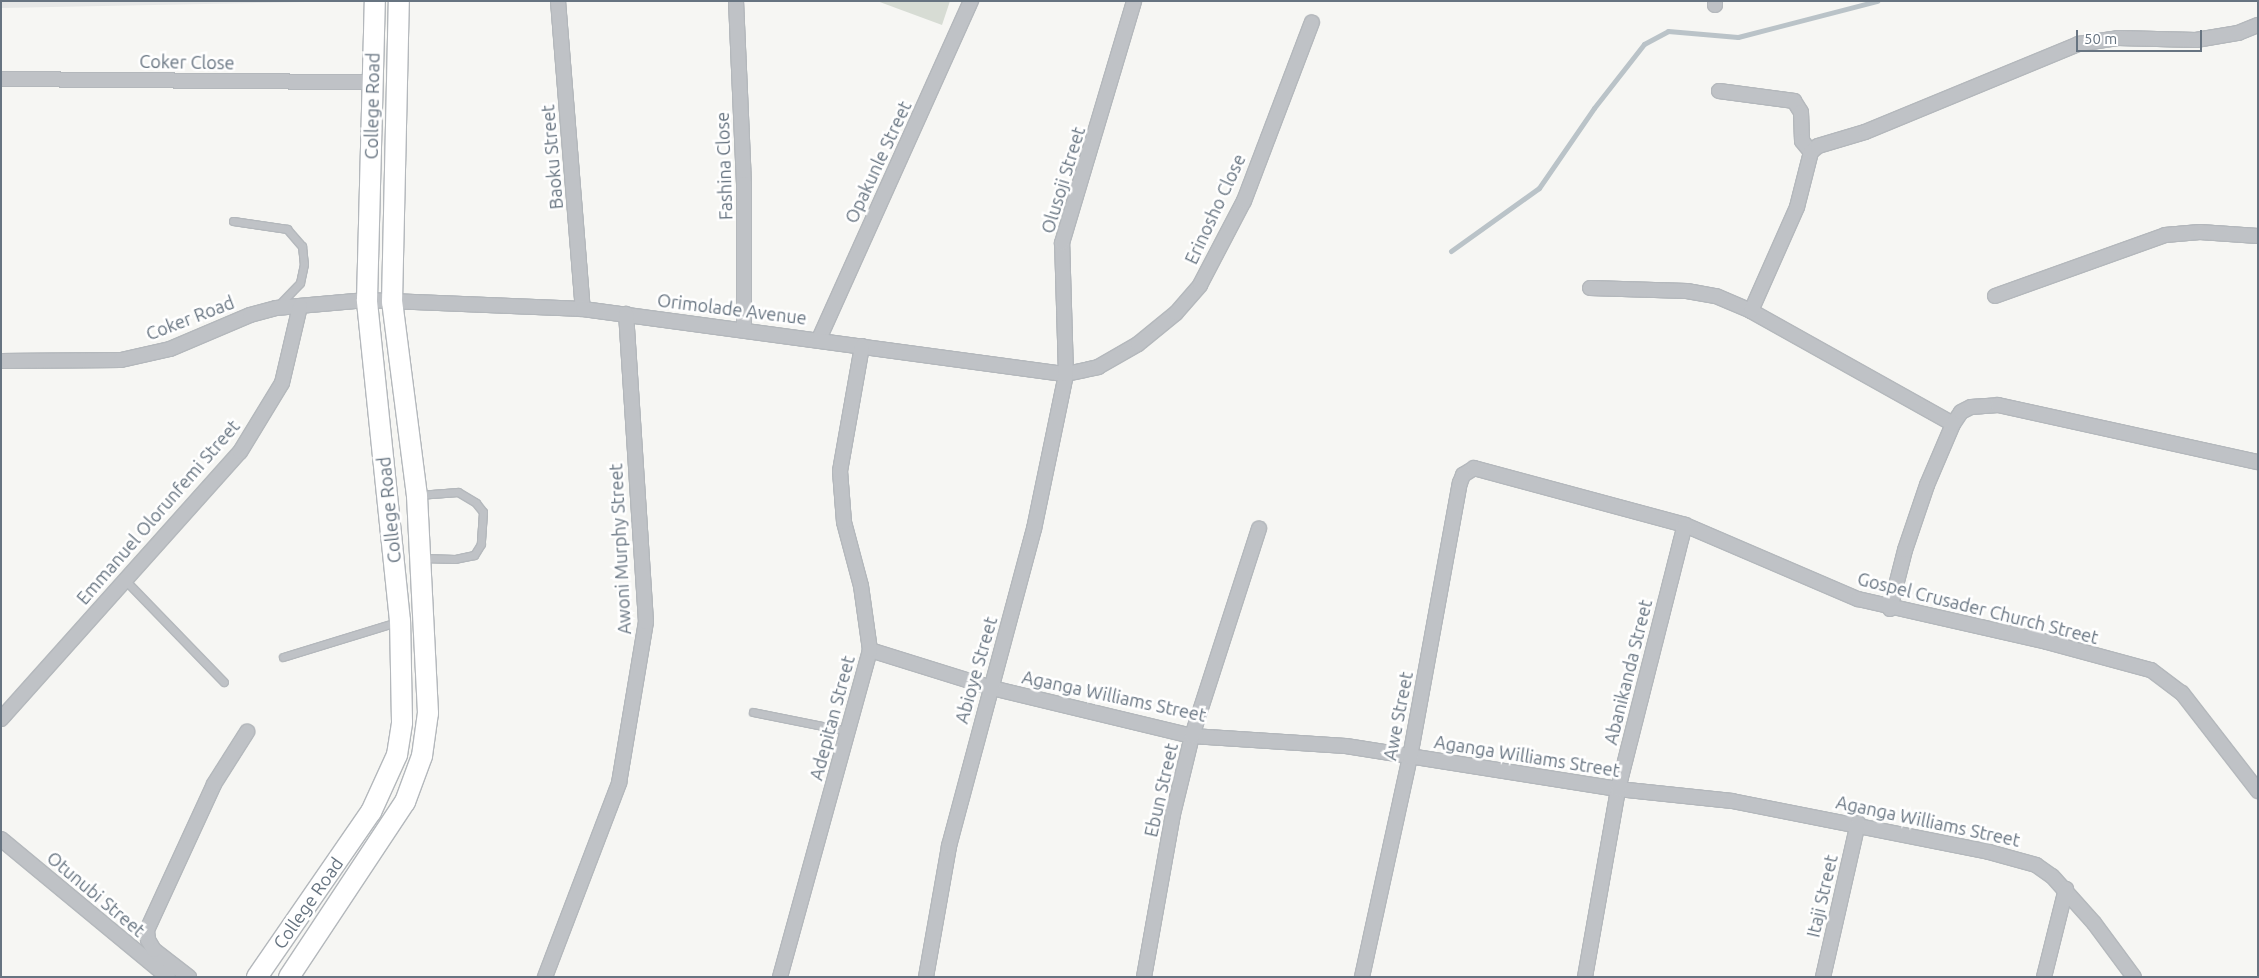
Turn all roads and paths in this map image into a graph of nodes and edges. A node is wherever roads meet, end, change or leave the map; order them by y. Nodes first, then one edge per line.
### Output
1 (375, 1) edge
2 (399, 1) edge
3 (558, 1) edge
4 (736, 1) edge
5 (971, 1) edge
6 (1134, 1) edge
7 (1312, 22) dead end
8 (2258, 25) edge
9 (1, 79) edge
10 (373, 82) junction
11 (1719, 90) dead end
12 (1811, 152) junction
13 (233, 221) dead end
14 (2258, 236) edge
15 (1590, 288) dead end
16 (1995, 296) dead end
17 (367, 300) junction
18 (392, 302) junction
19 (300, 306) junction
20 (276, 308) junction
21 (583, 309) junction
22 (1751, 311) junction
23 (626, 314) junction
24 (744, 330) junction
25 (819, 339) junction
26 (862, 346) junction
27 (1, 361) edge
28 (1066, 374) junction
29 (1953, 424) junction
30 (2258, 462) edge
31 (1474, 468) joint
32 (417, 496) junction
33 (1685, 525) junction
34 (1259, 530) dead end
35 (420, 558) junction
36 (124, 580) junction
37 (1890, 608) junction
38 (400, 621) junction
39 (870, 650) junction
40 (283, 657) dead end
41 (224, 682) dead end
42 (992, 688) junction
43 (753, 712) dead end
44 (1, 718) edge
45 (848, 731) junction
46 (247, 732) dead end
47 (1192, 736) junction
48 (1410, 757) junction
49 (1618, 789) junction
50 (2258, 791) edge
51 (1858, 823) junction
52 (1, 838) edge
53 (2066, 889) junction
54 (168, 977) edge
55 (189, 977) edge
56 (257, 977) edge
57 (289, 977) edge
58 (546, 977) edge
59 (780, 977) edge
60 (926, 977) edge
61 (1144, 977) edge
62 (1362, 977) edge
63 (1585, 977) edge
64 (1823, 977) edge
65 (2044, 977) edge
66 (2134, 977) edge

1 - 10 main road, College Road
2 - 18 main road, College Road
3 - 21 street, Baoku Street
4 - 24 street, Fashina Close
5 - 25 street, Opakunle Street
6 - 28 street, Olusoji Street
7 - 28 street, Erinosho Close
8 - 12 street
9 - 10 street, Coker Close
10 - 17 main road, College Road
11 - 12 street
12 - 22 street
13 - 20 lane
14 - 16 street
15 - 22 street
17 - 18 street, Coker Road
17 - 19 street, Coker Road
17 - 38 main road, College Road
18 - 21 street, Orimolade Avenue
18 - 32 main road, College Road
19 - 20 street, Coker Road
19 - 36 street, Emmanuel Olorunfemi Street
20 - 27 street, Coker Road
21 - 23 street, Orimolade Avenue
22 - 29 street
23 - 24 street, Orimolade Avenue
23 - 58 street, Awoni Murphy Street
24 - 25 street, Orimolade Avenue
25 - 26 street, Orimolade Avenue
26 - 28 street, Orimolade Avenue
26 - 39 street, Adepitan Street
28 - 42 street, Abioye Street
29 - 30 street
29 - 37 street
31 - 33 street, Gospel Crusader Church Street
31 - 48 street, Awe Street
32 - 35 main road, College Road
32 - 35 lane
33 - 37 street, Gospel Crusader Church Street
33 - 49 street, Abanikanda Street
34 - 47 street, Ebun Street
35 - 57 main road, College Road
36 - 41 lane
36 - 44 street, Emmanuel Olorunfemi Street
37 - 50 street, Gospel Crusader Church Street
38 - 40 lane
38 - 56 main road, College Road
39 - 42 street, Aganga Williams Street
39 - 45 street, Adepitan Street
42 - 47 street, Aganga Williams Street
42 - 60 street, Abioye Street
43 - 45 lane
45 - 59 street, Adepitan Street
46 - 55 street
47 - 48 street, Aganga Williams Street
47 - 61 street, Ebun Street
48 - 49 street, Aganga Williams Street
48 - 62 street, Awe Street
49 - 51 street, Aganga Williams Street
49 - 63 street, Abanikanda Street
51 - 53 street, Aganga Williams Street
51 - 64 street, Itaji Street
52 - 54 street, Otunubi Street
53 - 65 street
53 - 66 street, Aganga Williams Street

